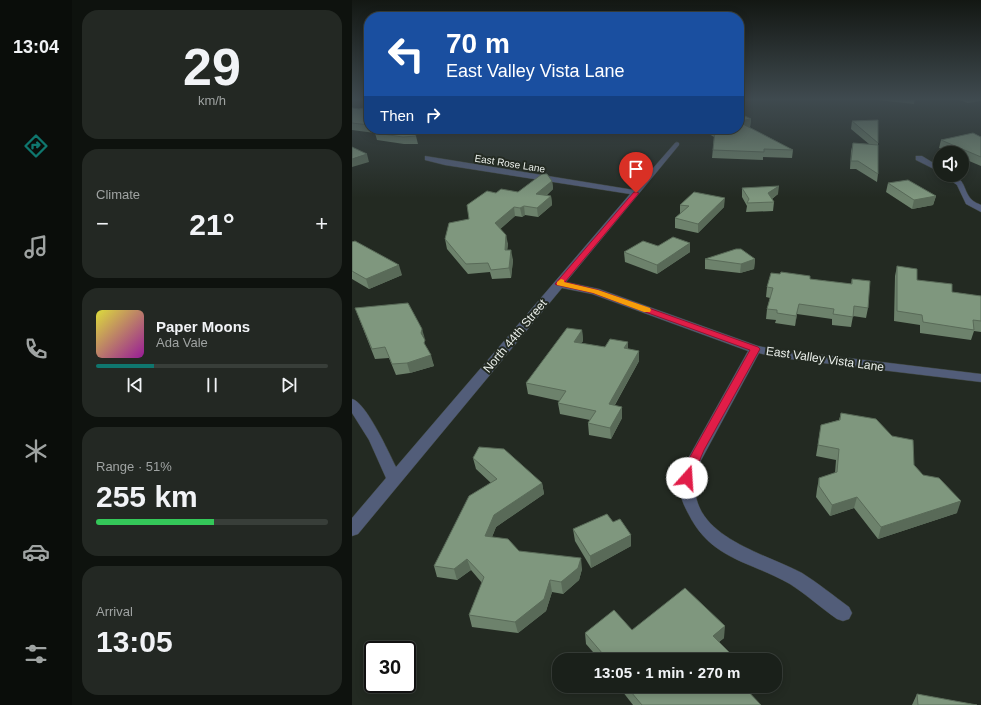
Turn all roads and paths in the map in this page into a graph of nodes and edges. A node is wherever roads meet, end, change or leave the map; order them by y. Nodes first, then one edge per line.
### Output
1 (677, 144) dead end
2 (428, 158) dead end
3 (919, 158) dead end
4 (933, 166) edge
5 (957, 182) edge
6 (636, 193) junction
7 (981, 210) edge
8 (559, 284) junction
9 (755, 349) junction
10 (981, 378) edge
11 (352, 403) edge
12 (394, 480) junction
13 (352, 529) edge
14 (843, 613) dead end

1 - 6 street, North 44th Street
2 - 6 street, East Rose Lane
3 - 4 street
5 - 7 street
6 - 8 street, North 44th Street
8 - 9 street, East Valley Vista Lane
8 - 12 street, North 44th Street
9 - 10 street, East Valley Vista Lane
9 - 14 street
11 - 12 street
12 - 13 street, North 44th Street

